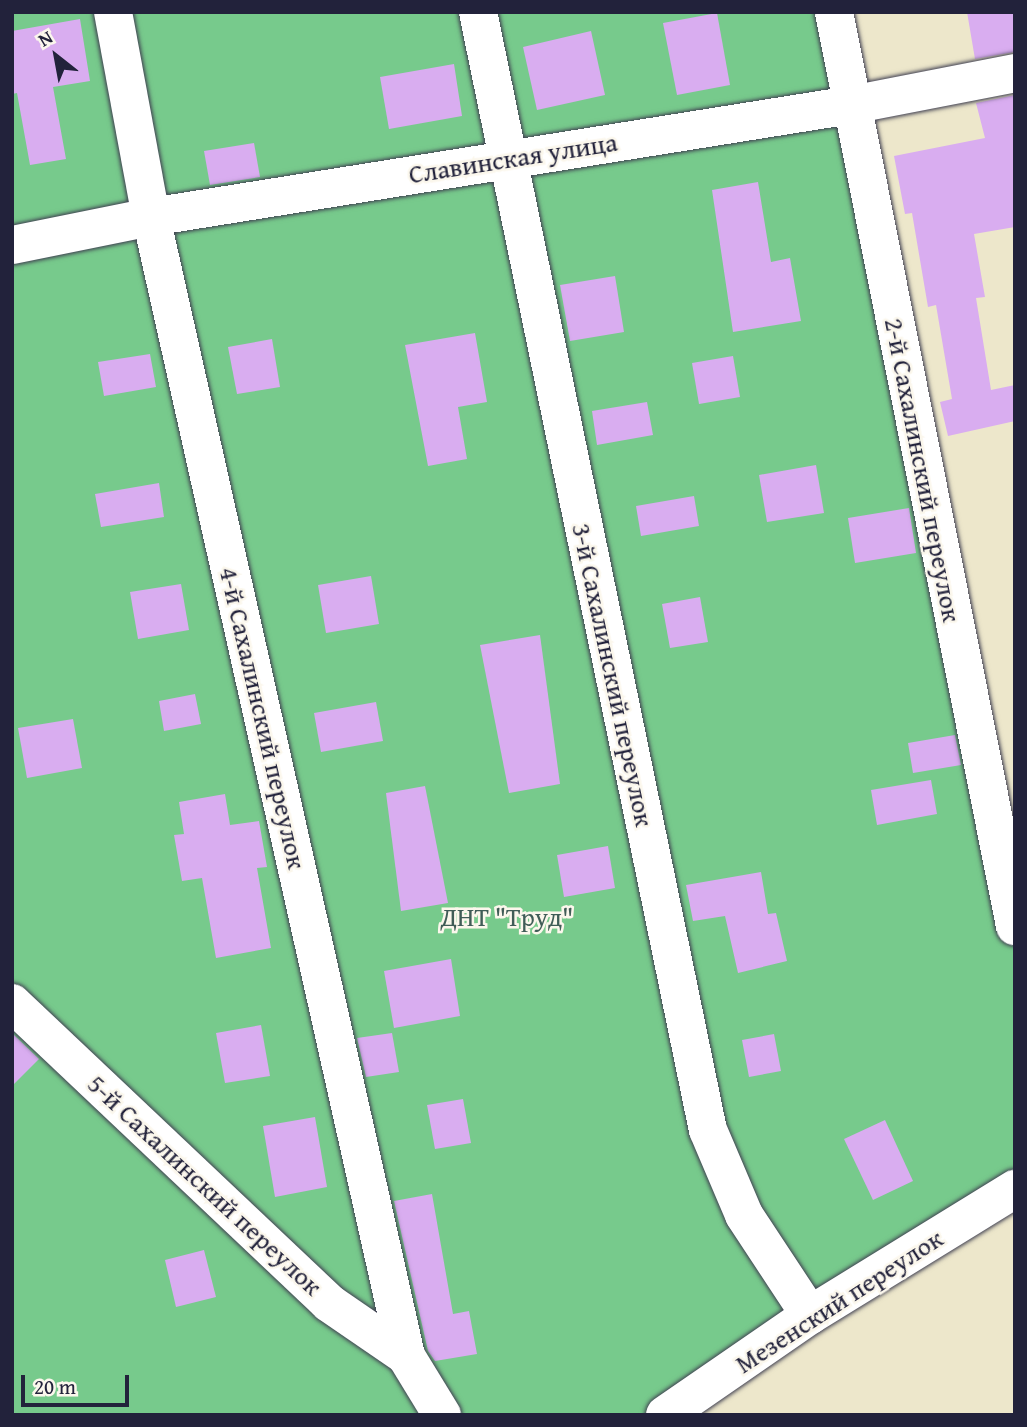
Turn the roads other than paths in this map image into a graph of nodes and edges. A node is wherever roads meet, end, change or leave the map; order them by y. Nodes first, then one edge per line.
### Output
1 (113, 12) edge
2 (478, 12) edge
3 (834, 12) edge
4 (1015, 73) edge
5 (850, 105) junction
6 (505, 158) junction
7 (151, 217) junction
8 (12, 245) edge
9 (1015, 926) edge
10 (12, 1003) edge
11 (1015, 1189) edge
12 (810, 1315) junction
13 (406, 1356) junction
14 (442, 1415) edge
15 (665, 1415) edge

1 - 7 street, 4-й Сахалинский переулок
2 - 6 street, 3-й Сахалинский переулок
3 - 5 street, 2-й Сахалинский переулок
4 - 5 street, Славинская улица
5 - 6 street, Славинская улица
5 - 9 street, 2-й Сахалинский переулок
6 - 7 street, Славинская улица
6 - 12 street, 3-й Сахалинский переулок
7 - 8 street, Славинская улица
7 - 13 street, 4-й Сахалинский переулок
10 - 13 street, 5-й Сахалинский переулок
11 - 12 street, Мезенский переулок
12 - 15 street, Мезенский переулок
13 - 14 street, 4-й Сахалинский переулок

